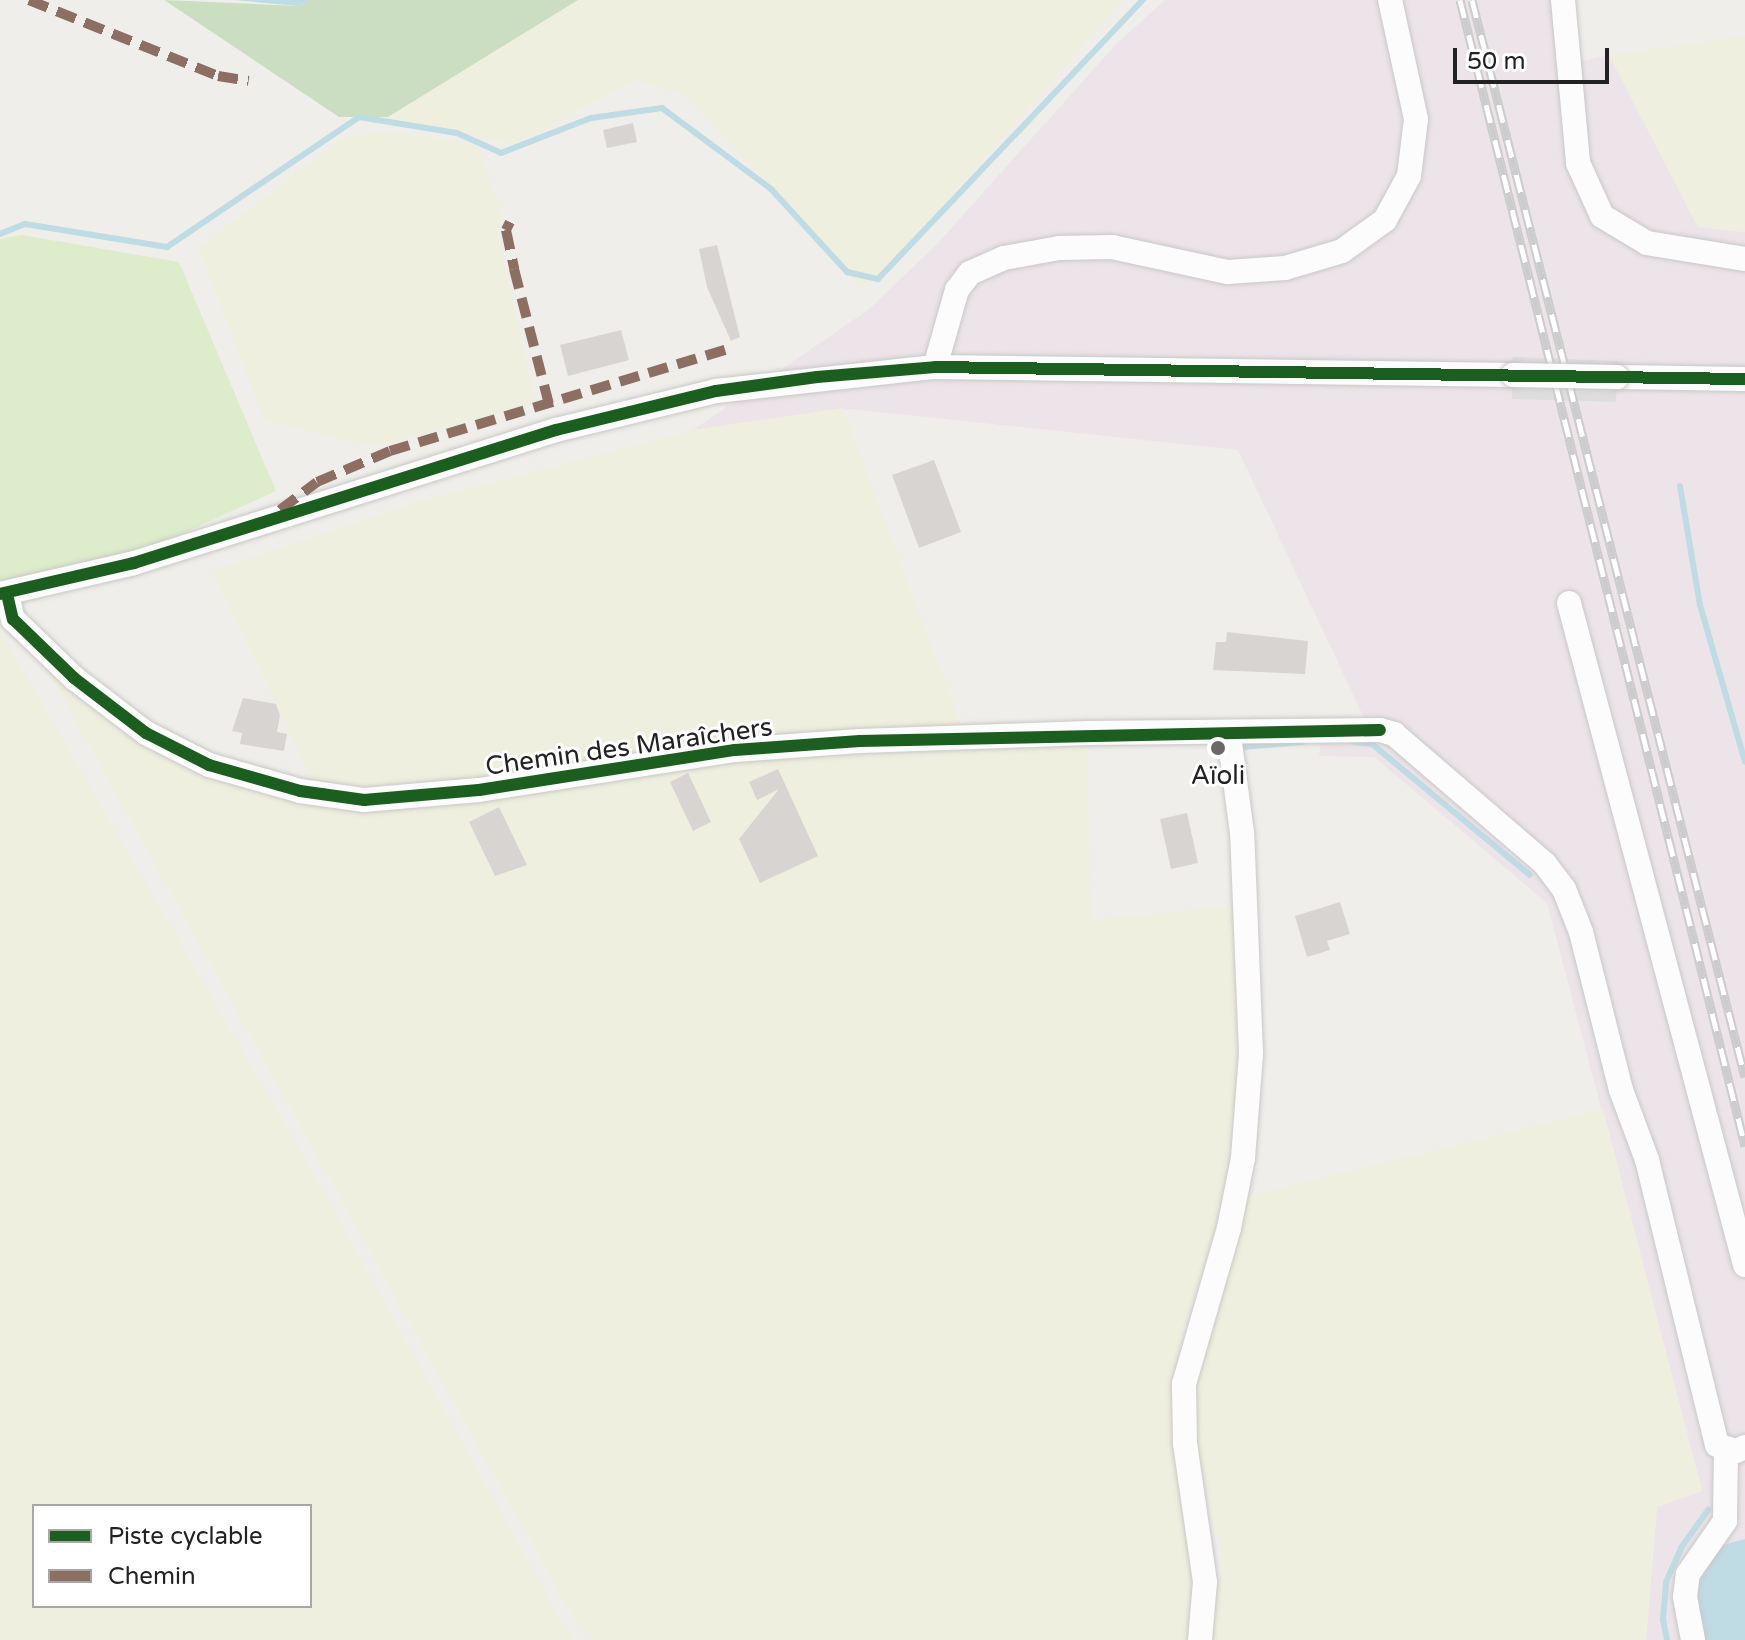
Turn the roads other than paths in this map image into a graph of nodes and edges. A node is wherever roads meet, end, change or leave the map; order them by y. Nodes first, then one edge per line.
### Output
1 (1390, 0) edge
2 (1563, 0) edge
3 (1745, 259) edge
4 (935, 367) junction
5 (1745, 379) edge
6 (4, 594) edge
7 (1569, 603) dead end
8 (1229, 735) junction
9 (1745, 1265) edge
10 (1736, 1448) edge
11 (1200, 1640) edge
12 (1693, 1640) edge

1 - 4 street
2 - 3 street
4 - 5 street, bridge
4 - 6 street
6 - 8 street, Chemin des Maraîchers
7 - 9 street
8 - 10 street, Chemin des Maraîchers
8 - 11 street
10 - 12 street

